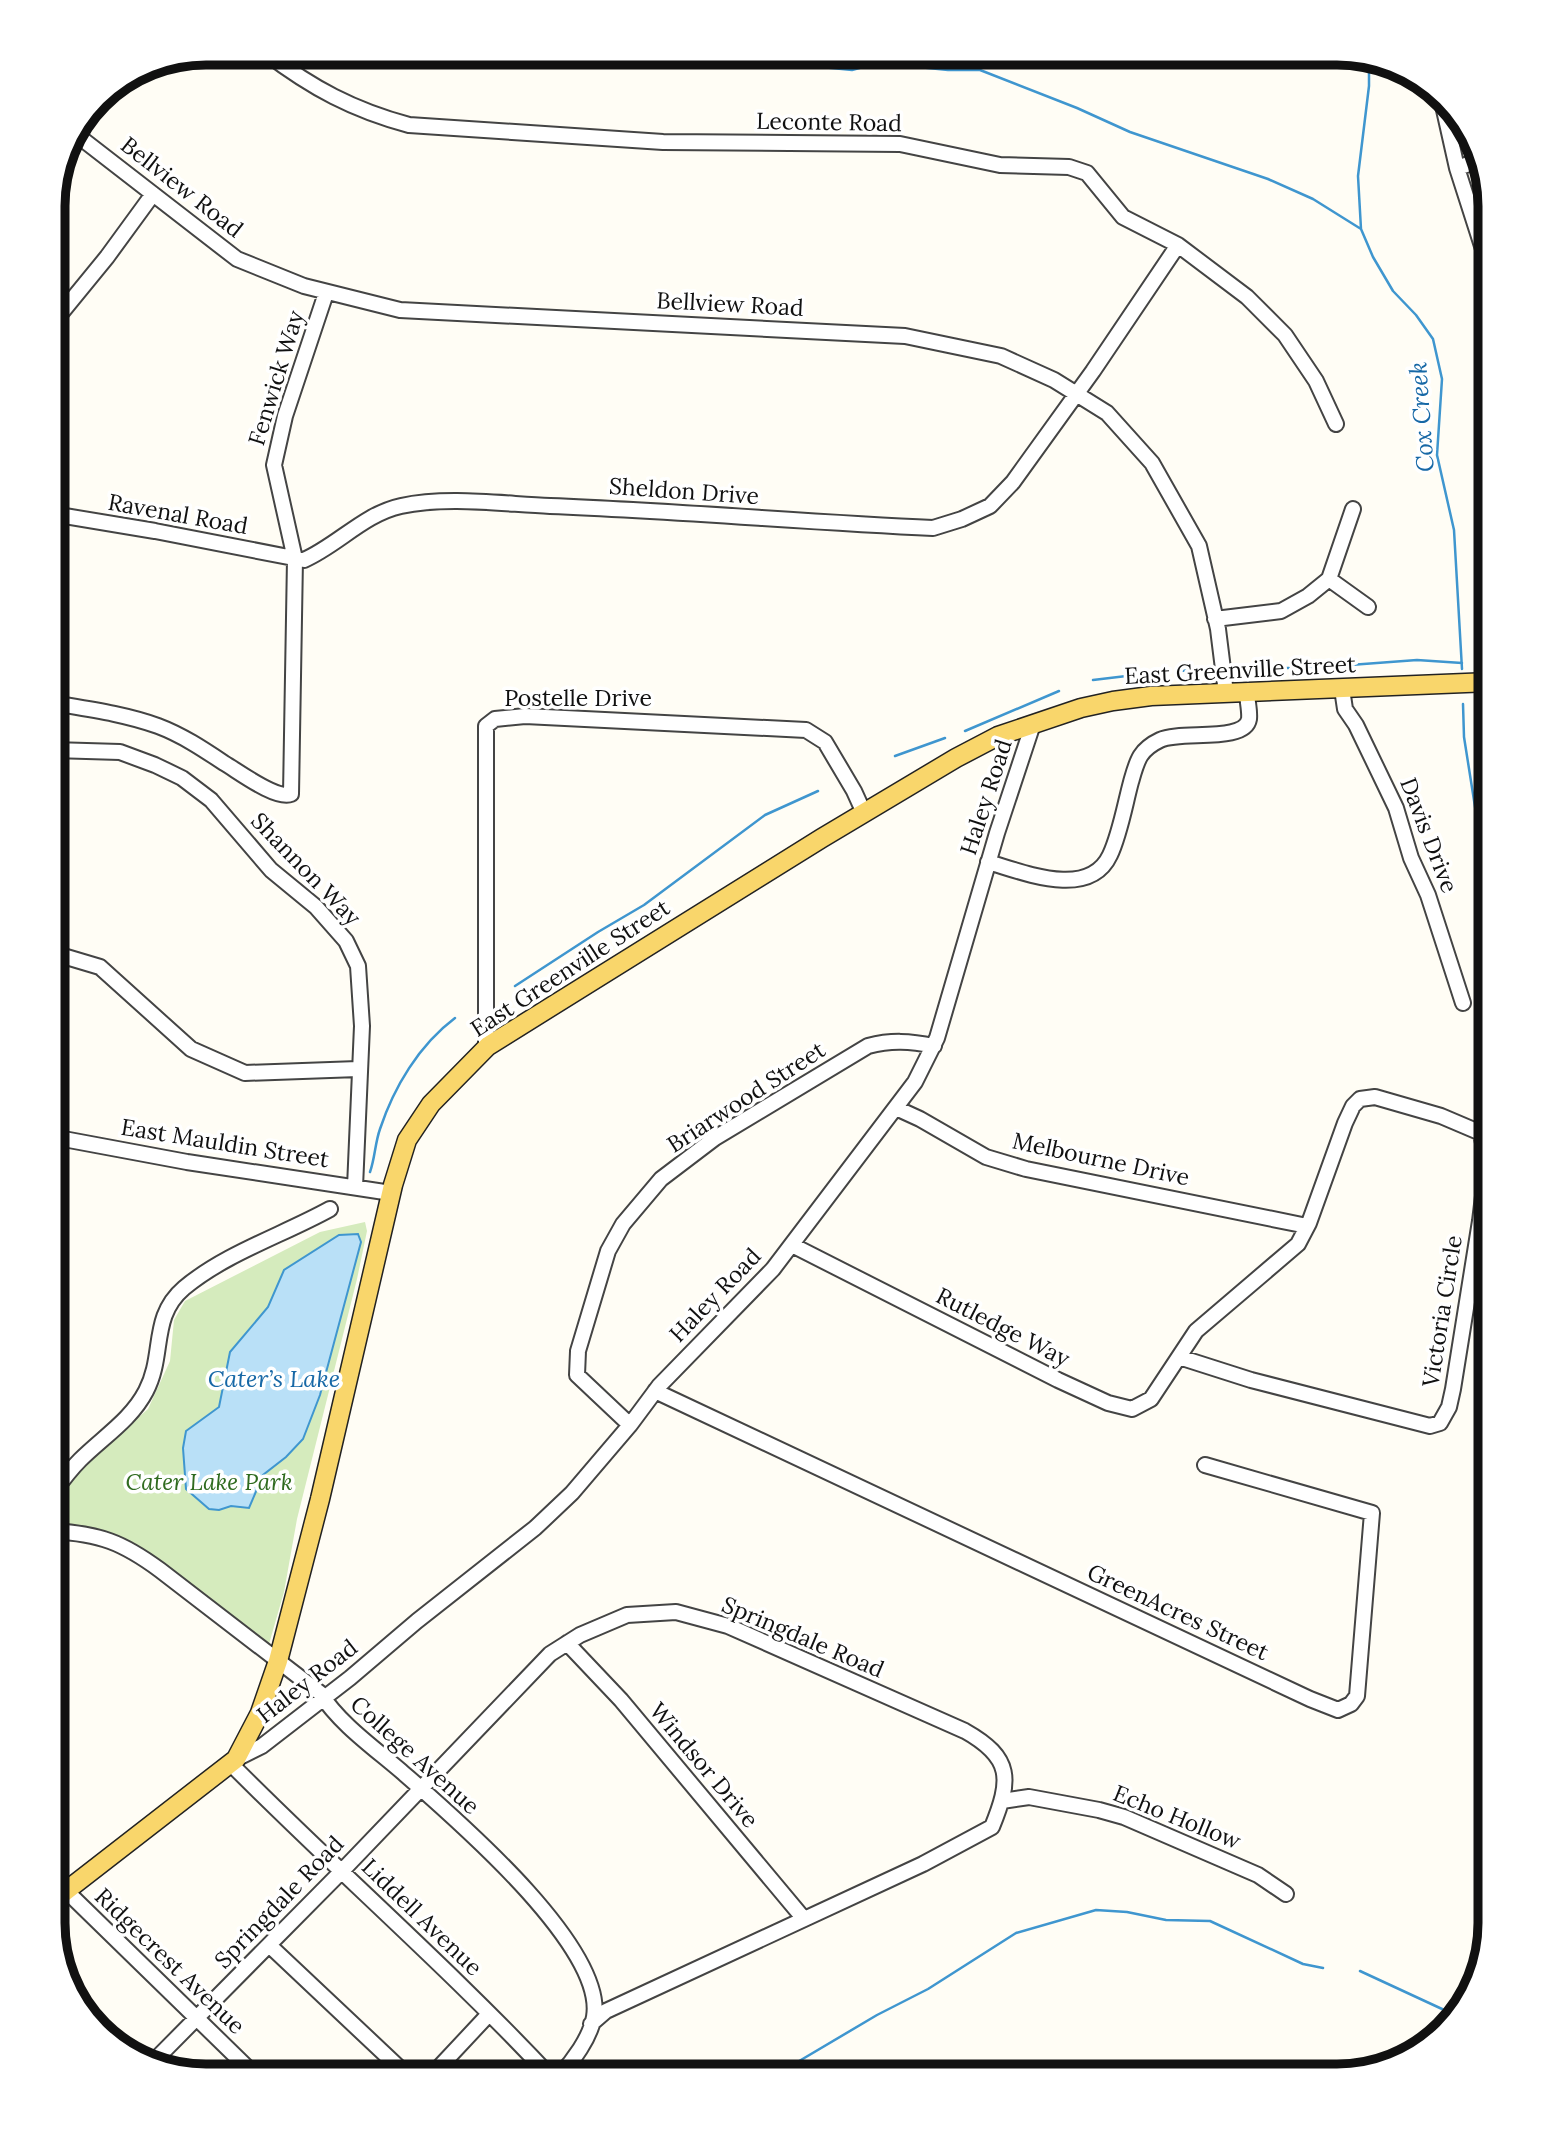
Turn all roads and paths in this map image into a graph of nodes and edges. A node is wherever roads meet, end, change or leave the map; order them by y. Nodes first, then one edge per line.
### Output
1 (284, 65) edge
2 (1445, 116) edge
3 (82, 139) edge
4 (1471, 164) edge
5 (1457, 168) junction
6 (153, 194) junction
7 (1478, 234) edge
8 (1178, 245) junction
9 (326, 293) junction
10 (65, 308) edge
11 (1076, 394) junction
12 (1336, 424) dead end
13 (1353, 509) dead end
14 (65, 516) edge
15 (295, 559) junction
16 (1329, 579) junction
17 (1368, 607) dead end
18 (1215, 619) junction
19 (1478, 683) edge
20 (1342, 689) junction
21 (1247, 692) junction
22 (1226, 693) junction
23 (65, 705) edge
24 (1033, 724) junction
25 (65, 750) edge
26 (864, 813) junction
27 (988, 862) junction
28 (65, 957) edge
29 (1463, 1003) dead end
30 (934, 1046) junction
31 (486, 1048) junction
32 (358, 1069) junction
33 (895, 1108) junction
34 (1478, 1132) edge
35 (65, 1139) edge
36 (355, 1187) junction
37 (391, 1193) junction
38 (330, 1209) dead end
39 (1307, 1226) junction
40 (1478, 1234) edge
41 (792, 1245) junction
42 (1179, 1356) junction
43 (655, 1391) junction
44 (630, 1425) junction
45 (1205, 1465) dead end
46 (65, 1478) edge
47 (65, 1532) edge
48 (567, 1643) junction
49 (278, 1661) junction
50 (323, 1698) junction
51 (233, 1761) junction
52 (421, 1789) junction
53 (1002, 1801) junction
54 (341, 1872) junction
55 (65, 1884) edge
56 (1286, 1895) dead end
57 (65, 1897) edge
58 (804, 1919) junction
59 (270, 1945) junction
60 (489, 2014) junction
61 (197, 2018) junction
62 (591, 2024) junction
63 (160, 2056) edge
64 (244, 2064) edge
65 (395, 2064) edge
66 (442, 2064) edge
67 (539, 2064) edge
68 (571, 2064) edge

1 - 8 street, Leconte Road
2 - 5 street
3 - 6 street, Bellview Road
4 - 5 street
5 - 7 street
6 - 9 street, Bellview Road
6 - 10 street
8 - 11 street, Sheldon Drive
8 - 12 street, Leconte Road
9 - 11 street, Bellview Road
9 - 15 street, Fenwick Way
11 - 15 street, Sheldon Drive
11 - 18 street, Bellview Road
13 - 16 street
14 - 15 street, Ravenal Road
15 - 23 street, Shannon Way
16 - 17 street
16 - 18 street
18 - 22 street, Bellview Road
19 - 20 main road, East Greenville Street
20 - 21 main road, East Greenville Street
20 - 29 street, Davis Drive
21 - 22 main road, East Greenville Street
21 - 27 street
22 - 24 main road, East Greenville Street
24 - 26 main road, East Greenville Street
24 - 27 street, Haley Road
25 - 32 street, Shannon Way
26 - 31 main road, East Greenville Street
26 - 31 street, Postelle Drive
27 - 30 street, Haley Road
28 - 32 street
30 - 33 street, Haley Road
30 - 44 street, Briarwood Street
31 - 37 main road, East Greenville Street
32 - 36 street, Shannon Way
33 - 39 street, Melbourne Drive
33 - 41 street, Haley Road
34 - 39 street, Victoria Circle
35 - 36 street, East Mauldin Street
36 - 37 street, East Mauldin Street
37 - 49 main road, East Greenville Street
38 - 46 street
39 - 42 street, Victoria Circle
40 - 42 street, Victoria Circle
41 - 42 street, Rutledge Way
41 - 43 street, Haley Road
43 - 44 street, Haley Road
43 - 45 street, GreenAcres Street
44 - 50 street, Haley Road
47 - 49 street, College Avenue
48 - 52 street, Springdale Road
48 - 53 street, Springdale Road
48 - 58 street, Windsor Drive
49 - 50 street, College Avenue
49 - 51 main road, East Greenville Street
50 - 51 street, Haley Road
50 - 52 street, College Avenue
51 - 54 street, Liddell Avenue
51 - 55 main road, East Greenville Street
52 - 54 street, Springdale Road
52 - 62 street, College Avenue
53 - 56 street, Echo Hollow
53 - 58 street, Springdale Road
54 - 59 street, Springdale Road
54 - 60 street, Liddell Avenue
57 - 61 street, Ridgecrest Avenue
58 - 62 street, Springdale Road
59 - 61 street, Springdale Road
59 - 65 street
60 - 66 street
60 - 67 street, Liddell Avenue
61 - 63 street, Springdale Road
61 - 64 street, Ridgecrest Avenue
62 - 68 street, College Avenue

